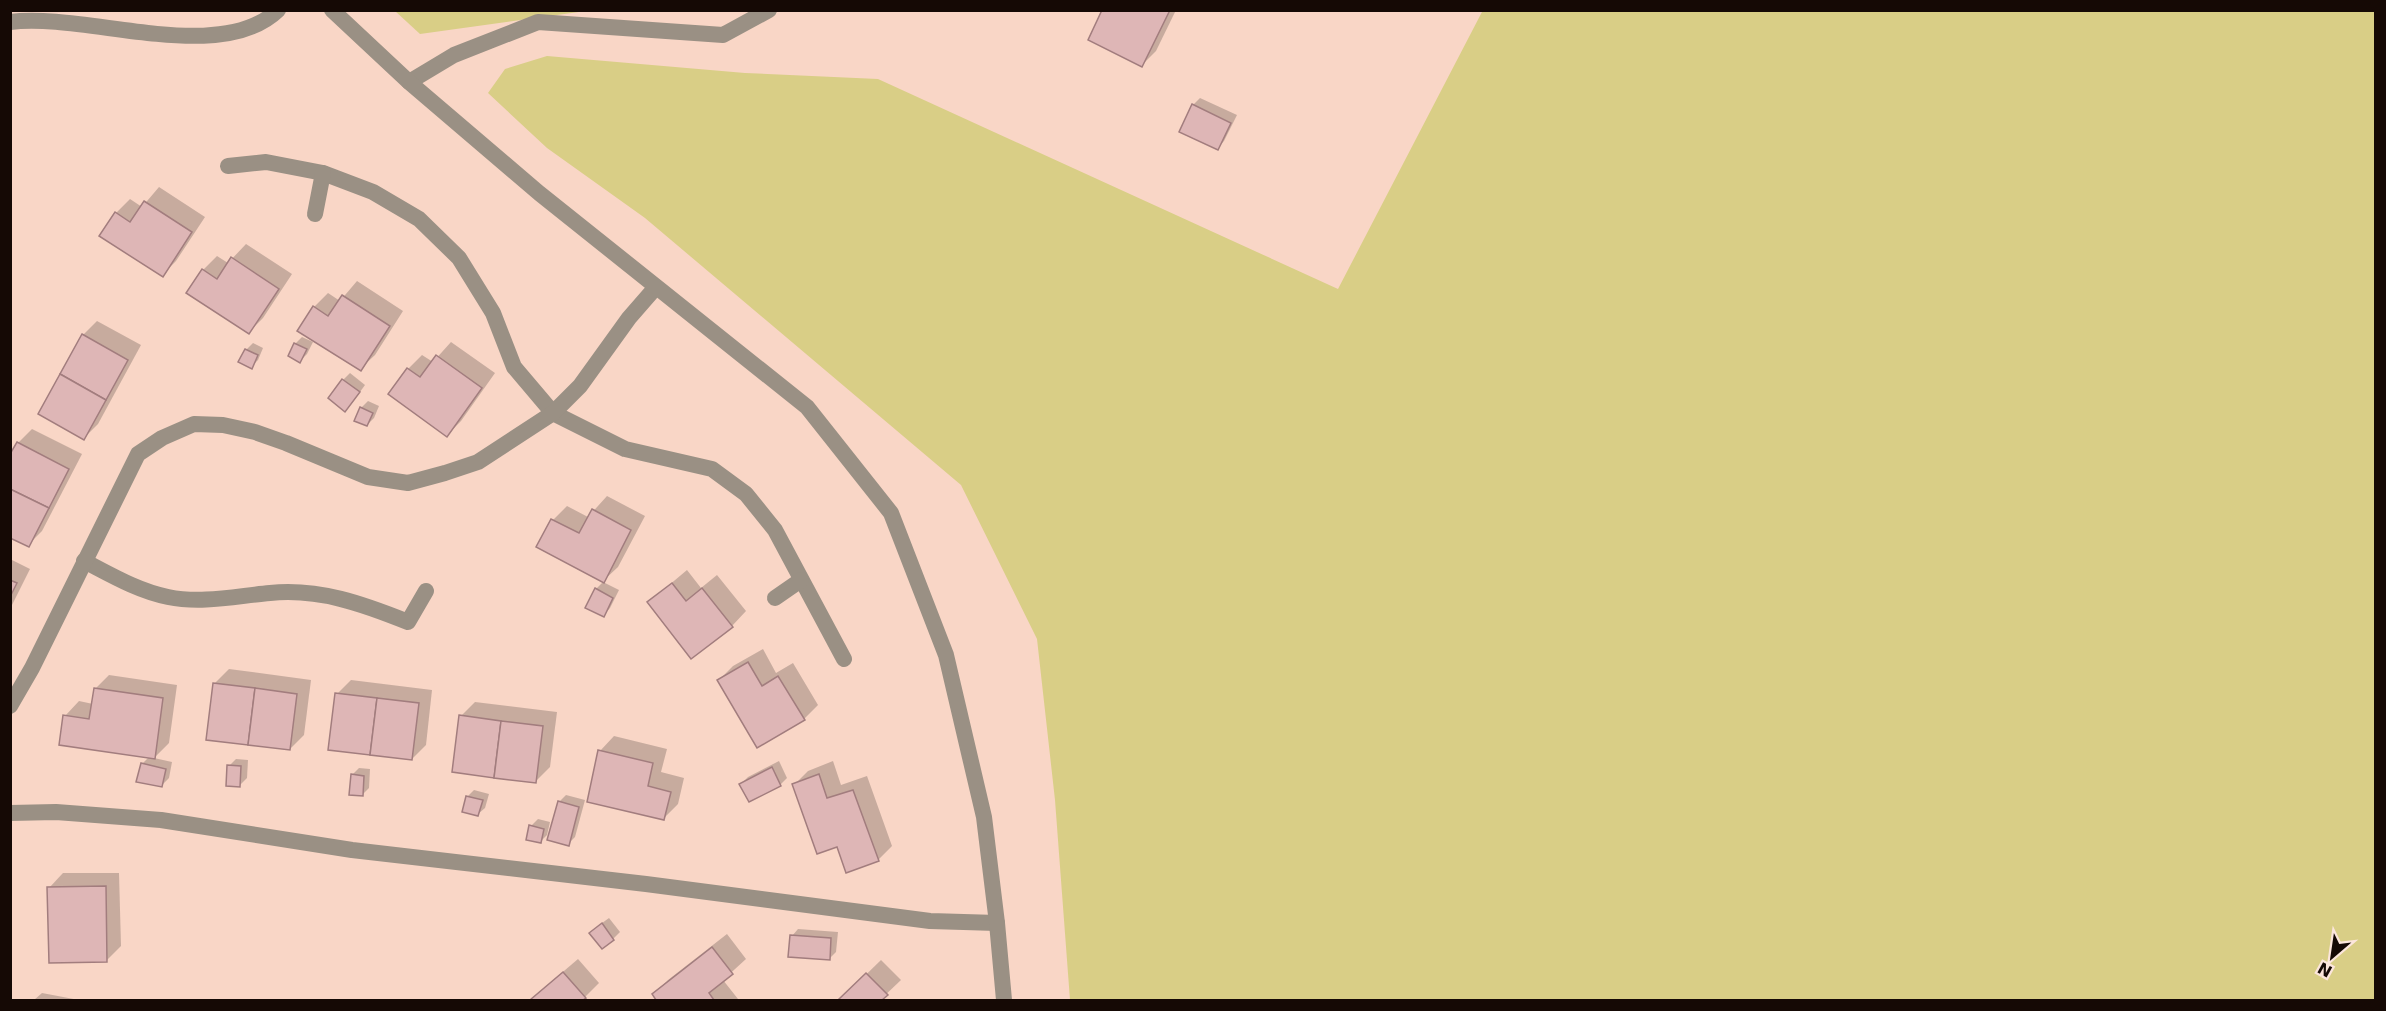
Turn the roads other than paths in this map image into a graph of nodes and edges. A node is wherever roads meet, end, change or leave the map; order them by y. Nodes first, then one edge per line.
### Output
1 (278, 10) edge
2 (332, 10) edge
3 (769, 10) edge
4 (10, 22) edge
5 (409, 82) junction
6 (228, 166) dead end
7 (323, 173) junction
8 (315, 214) dead end
9 (656, 287) junction
10 (553, 413) junction
11 (84, 561) junction
12 (801, 580) junction
13 (426, 591) dead end
14 (775, 598) dead end
15 (844, 659) dead end
16 (10, 706) edge
17 (10, 813) edge
18 (998, 923) junction
19 (1004, 1000) edge

1 - 4 street
2 - 5 street
3 - 5 street
5 - 9 street
6 - 7 street
7 - 8 street
7 - 10 street
9 - 10 street
9 - 18 street
10 - 11 street
10 - 12 street
11 - 13 street
11 - 16 street
12 - 14 street
12 - 15 street
17 - 18 street
18 - 19 street

